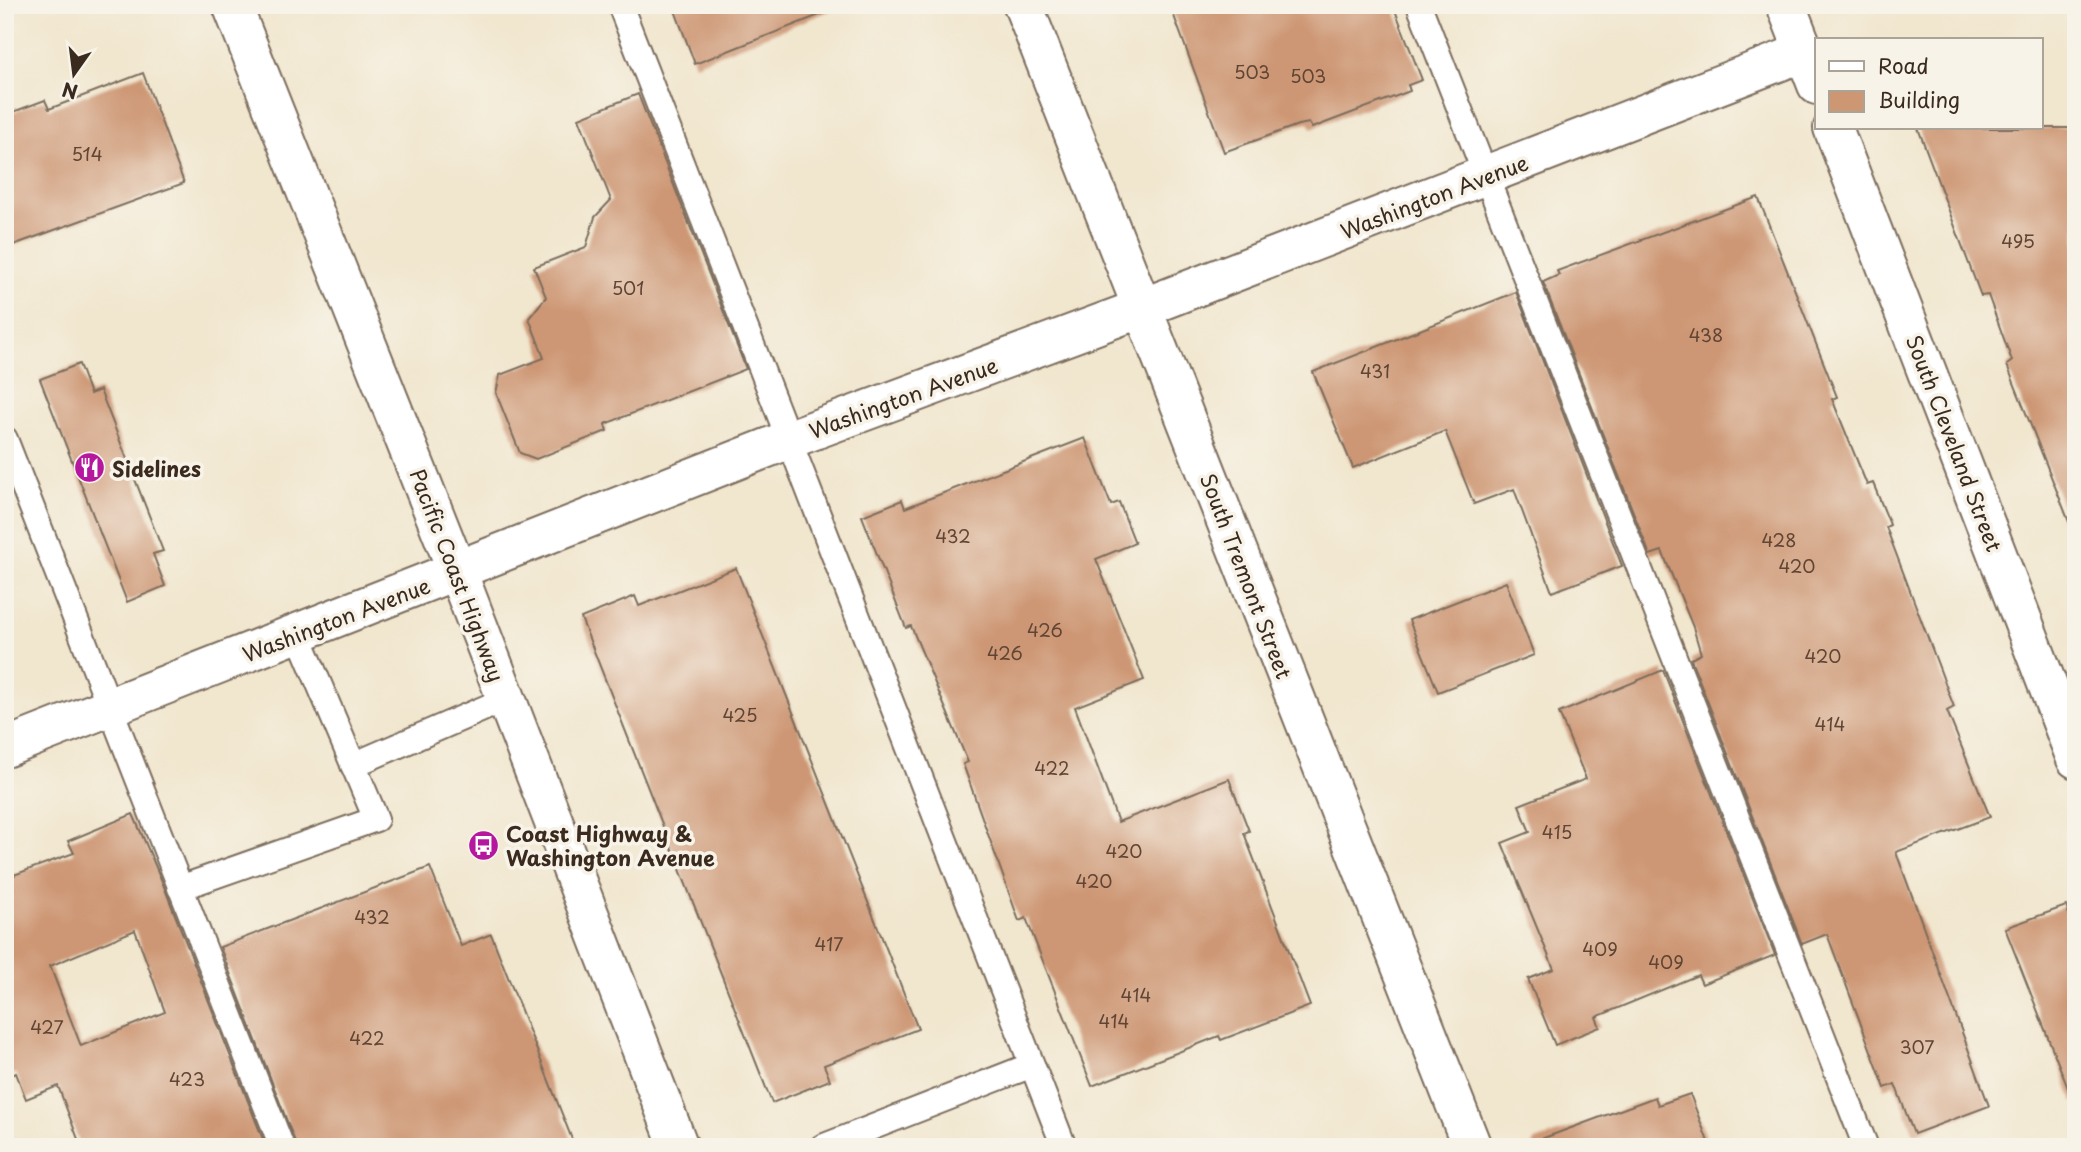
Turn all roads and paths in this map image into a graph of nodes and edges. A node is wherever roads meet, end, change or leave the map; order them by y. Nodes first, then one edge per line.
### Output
1 (232, 5) edge
2 (620, 5) edge
3 (1023, 5) edge
4 (1419, 5) edge
5 (1786, 5) edge
6 (1810, 68) edge
7 (1834, 130) edge
8 (1487, 176) junction
9 (1142, 308) junction
10 (5, 439) edge
11 (790, 439) junction
12 (457, 571) junction
13 (298, 634) junction
14 (506, 699) junction
15 (109, 708) junction
16 (5, 748) edge
17 (2076, 759) edge
18 (353, 765) junction
19 (180, 888) junction
20 (1032, 1065) junction
21 (282, 1147) edge
22 (679, 1147) edge
23 (822, 1147) edge
24 (1064, 1147) edge
25 (1472, 1147) edge
26 (1866, 1147) edge

1 - 12 street, Pacific Coast Highway
2 - 11 lane
3 - 9 street, South Tremont Street
4 - 8 lane
5 - 6 street
6 - 8 street, Washington Avenue
7 - 17 street, South Cleveland Street
8 - 9 street, Washington Avenue
8 - 26 lane
9 - 11 street, Washington Avenue
9 - 25 street, South Tremont Street
10 - 15 lane
11 - 12 street, Washington Avenue
11 - 20 lane
12 - 13 street, Washington Avenue
12 - 14 street, Pacific Coast Highway
13 - 15 street, Washington Avenue
13 - 18 lane
14 - 18 lane
14 - 22 street, Pacific Coast Highway
15 - 16 street, Washington Avenue
15 - 19 lane
18 - 19 lane
19 - 21 lane
20 - 23 lane
20 - 24 lane

